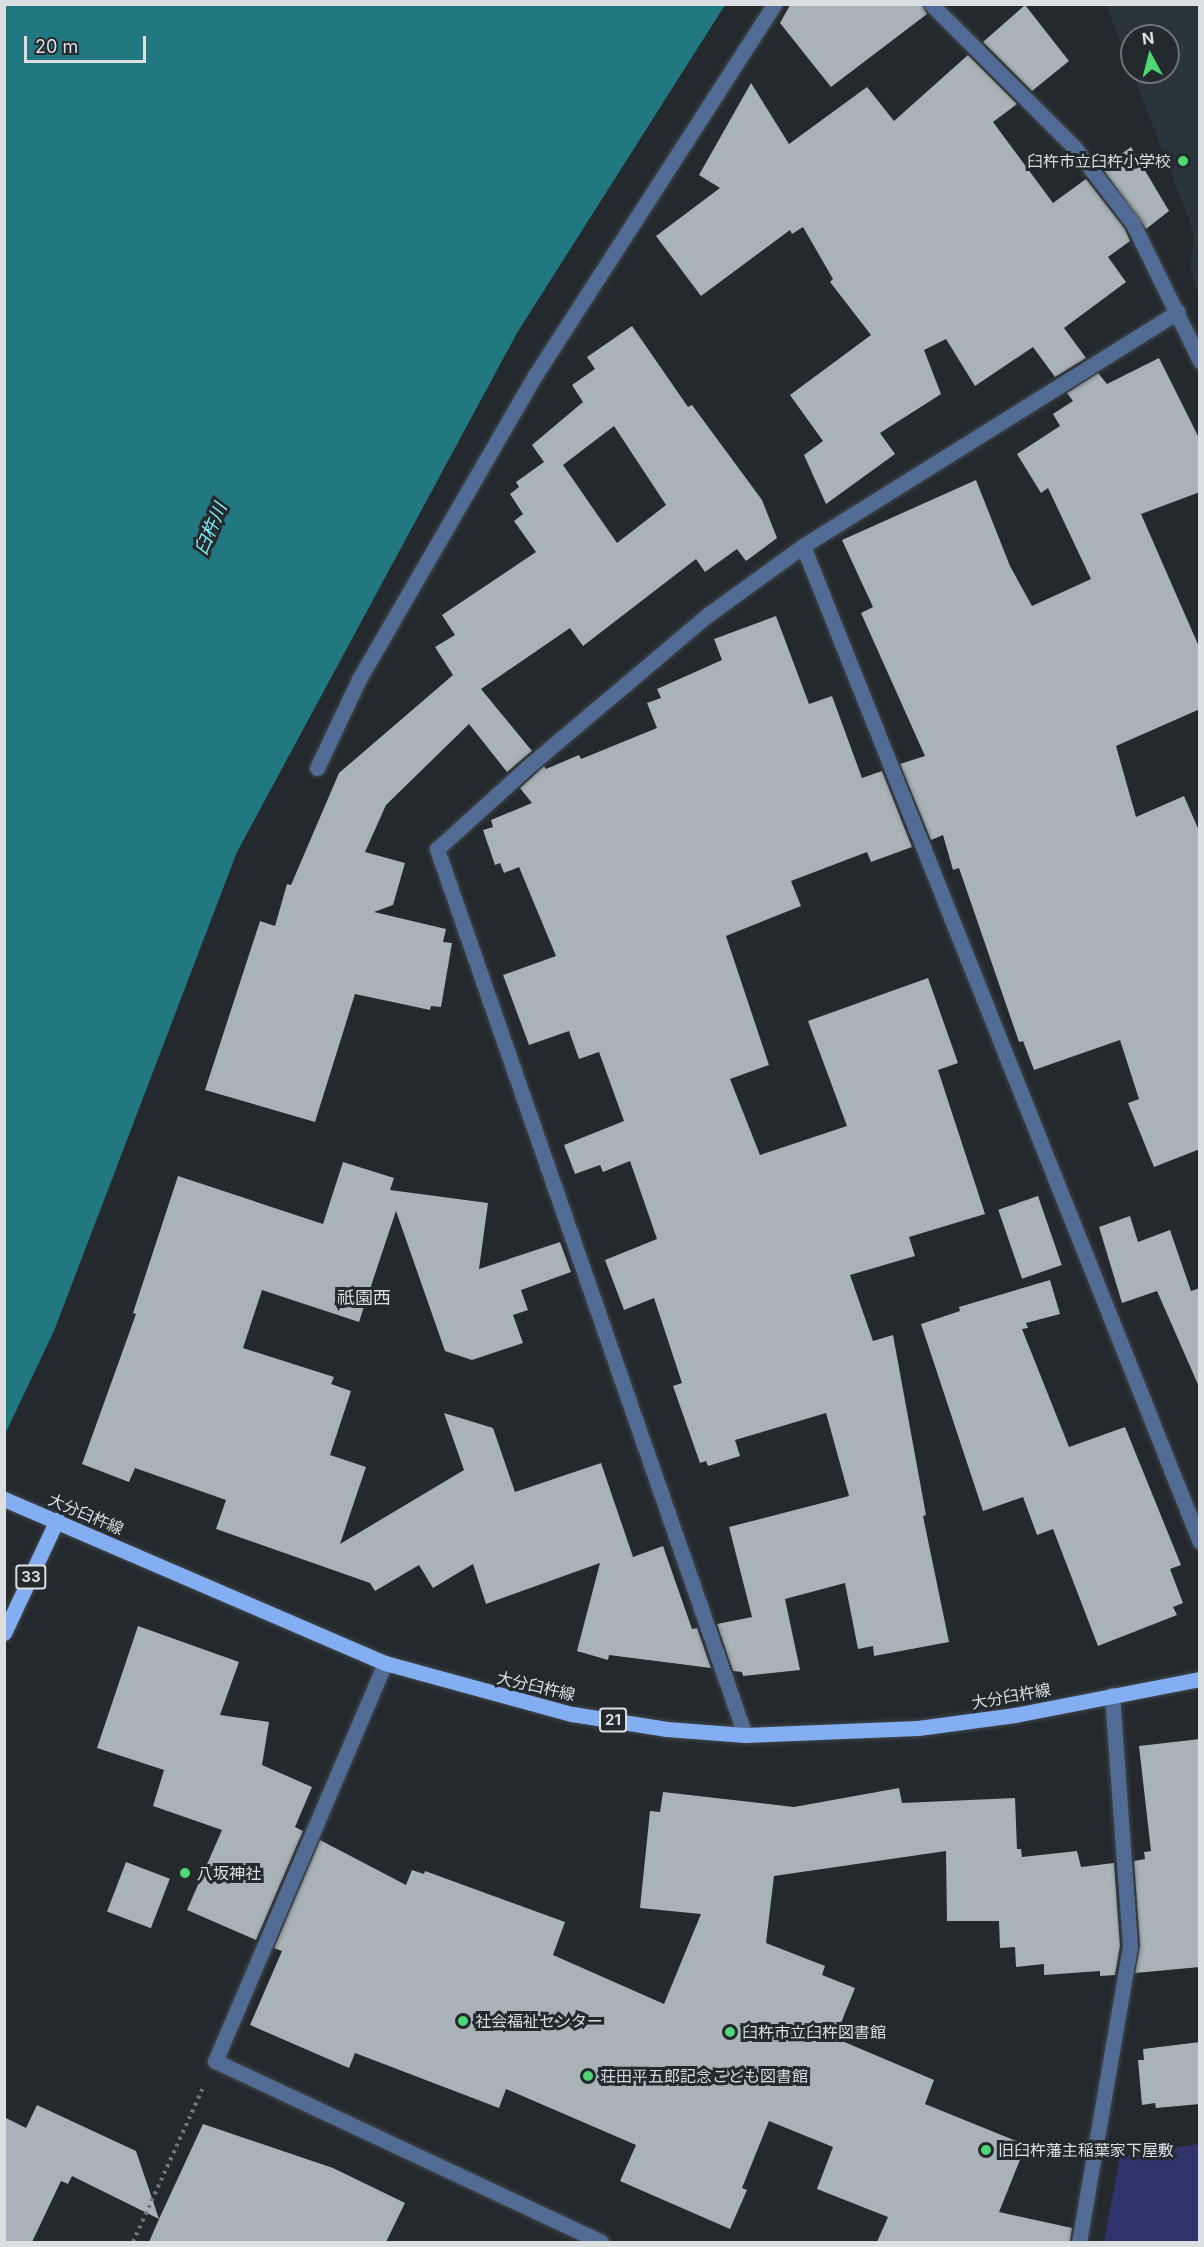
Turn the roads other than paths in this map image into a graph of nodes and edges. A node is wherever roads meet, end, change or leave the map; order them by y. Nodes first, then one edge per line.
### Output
1 (774, 4) edge
2 (932, 4) edge
3 (1178, 312) junction
4 (1200, 361) edge
5 (803, 546) junction
6 (316, 768) dead end
7 (11, 1502) edge
8 (57, 1520) junction
9 (1200, 1542) edge
10 (4, 1633) edge
11 (385, 1663) junction
12 (1200, 1679) edge
13 (1112, 1695) junction
14 (745, 1735) junction
15 (601, 2242) edge
16 (1079, 2242) edge

1 - 6 street
2 - 3 street
3 - 4 street
3 - 5 street
5 - 9 street
5 - 14 street
7 - 8 main road, 大分臼杵線 / 21
8 - 10 main road, 33
8 - 11 main road, 大分臼杵線 / 21
11 - 14 main road, 大分臼杵線 / 21
11 - 15 street
12 - 13 main road, 大分臼杵線 / 21
13 - 14 main road, 大分臼杵線 / 21
13 - 16 street

